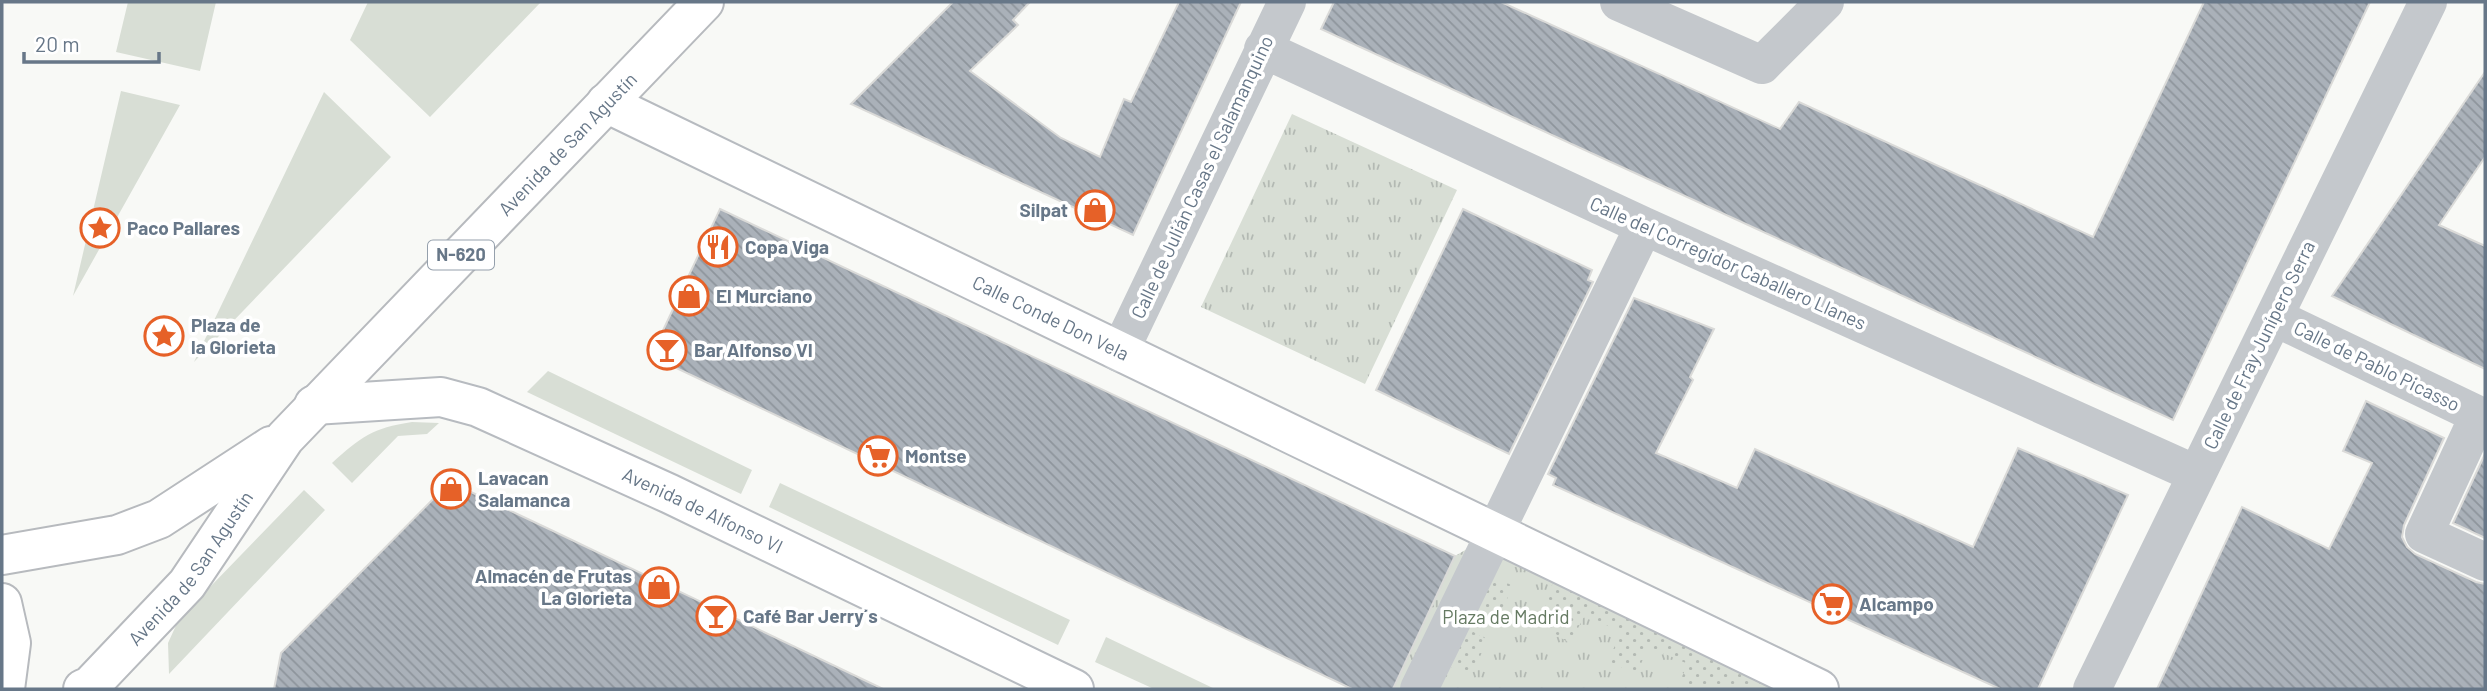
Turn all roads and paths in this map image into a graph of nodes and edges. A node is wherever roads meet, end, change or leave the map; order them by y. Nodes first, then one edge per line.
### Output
1 (704, 2) edge
2 (1287, 2) edge
3 (1619, 2) edge
4 (1825, 2) edge
5 (2428, 2) edge
6 (1263, 49) junction
7 (606, 103) junction
8 (1644, 226) junction
9 (2274, 317) junction
10 (1118, 353) junction
11 (314, 405) junction
12 (2482, 416) edge
13 (285, 438) junction
14 (2196, 474) junction
15 (1496, 532) junction
16 (2, 555) edge
17 (2485, 562) edge
18 (2, 603) edge
19 (90, 688) edge
20 (5, 689) edge
21 (1074, 689) edge
22 (1419, 689) edge
23 (1819, 689) edge
24 (2092, 689) edge

1 - 7 main road, Avenida de San Agustín / N-620
2 - 6 street, Calle de Julián Casas el Salamanquino
3 - 4 street
5 - 9 street, Calle de Fray Junípero Serra
6 - 8 street, Calle del Corregidor Caballero Llanes
6 - 10 street, Calle de Julián Casas el Salamanquino
7 - 10 main road, Calle Conde Don Vela
7 - 11 main road, Avenida de San Agustín / N-620
8 - 14 street, Calle del Corregidor Caballero Llanes
8 - 15 street
9 - 12 street, Calle de Pablo Picasso
9 - 14 street, Calle de Fray Junípero Serra
10 - 15 main road, Calle Conde Don Vela
11 - 13 main road, Avenida de San Agustín / N-620
11 - 21 main road, Avenida de Alfonso VI
12 - 17 street, Calle de Pablo Picasso
13 - 16 main road, Avenida de San Agustín / N-620
13 - 19 main road, Avenida de San Agustín / N-620
14 - 24 street, Calle de Fray Junípero Serra
15 - 22 street
15 - 23 main road
18 - 20 main road

